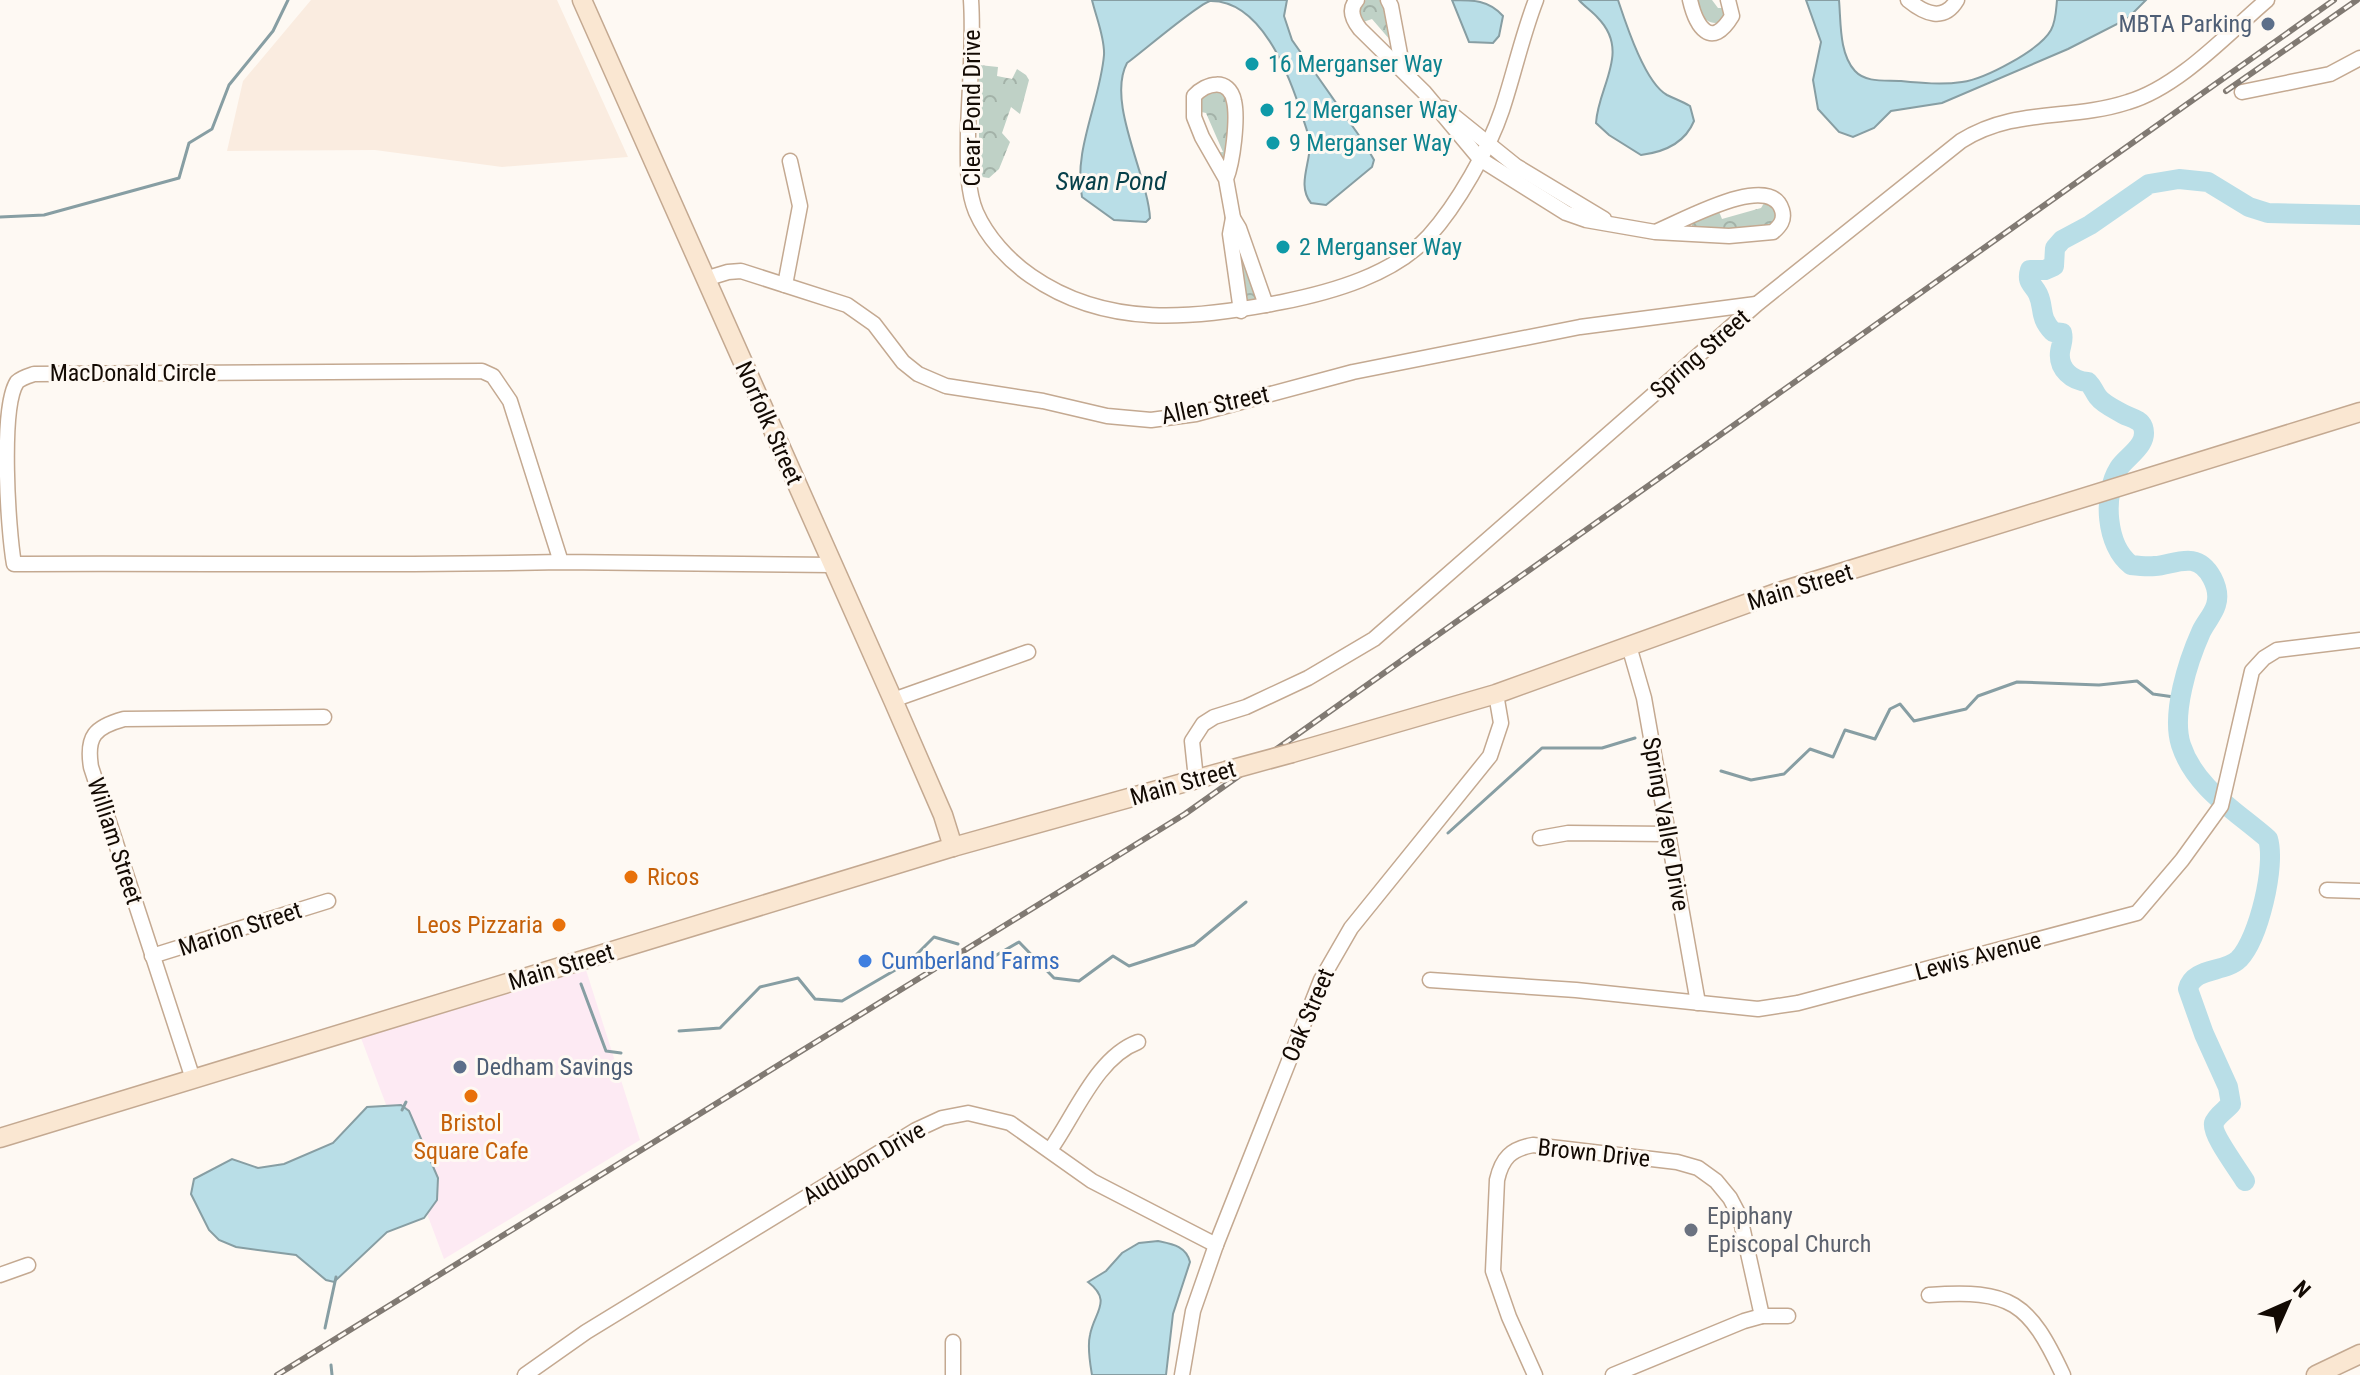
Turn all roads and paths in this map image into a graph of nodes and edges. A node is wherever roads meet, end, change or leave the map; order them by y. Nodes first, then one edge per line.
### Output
1 (582, 0) edge
2 (971, 0) edge
3 (1357, 0) edge
4 (1388, 0) edge
5 (1536, 0) edge
6 (1690, 0) edge
7 (1728, 0) edge
8 (1908, 0) edge
9 (1957, 0) edge
10 (2267, 0) edge
11 (2360, 58) edge
12 (1403, 70) junction
13 (1424, 92) junction
14 (2242, 92) dead end
15 (1488, 144) junction
16 (1480, 159) junction
17 (790, 161) dead end
18 (1226, 179) junction
19 (1233, 218) junction
20 (1611, 223) junction
21 (1655, 232) junction
22 (705, 279) junction
23 (785, 285) junction
24 (1757, 304) junction
25 (1266, 305) junction
26 (1241, 311) junction
27 (2360, 412) edge
28 (561, 562) junction
29 (832, 565) junction
30 (2360, 640) edge
31 (1629, 646) junction
32 (1028, 652) dead end
33 (1496, 694) junction
34 (893, 700) junction
35 (324, 717) dead end
36 (1196, 779) junction
37 (1668, 834) junction
38 (1540, 838) dead end
39 (953, 847) junction
40 (2327, 890) dead end
41 (2360, 891) edge
42 (328, 901) dead end
43 (152, 956) junction
44 (1430, 980) dead end
45 (1698, 1003) junction
46 (1138, 1042) dead end
47 (193, 1079) junction
48 (0, 1138) edge
49 (1050, 1150) junction
50 (1216, 1245) junction
51 (28, 1265) dead end
52 (0, 1275) edge
53 (1929, 1295) dead end
54 (1762, 1316) junction
55 (1788, 1316) dead end
56 (953, 1342) dead end
57 (2360, 1354) edge
58 (525, 1375) edge
59 (953, 1375) edge
60 (1182, 1375) edge
61 (1535, 1375) edge
62 (1613, 1375) edge
63 (2063, 1375) edge
64 (2316, 1375) edge

1 - 22 main road, Norfolk Street
2 - 26 street, Clear Pond Drive
3 - 12 street
4 - 12 street
5 - 15 street, Clear Pond Drive
6 - 7 street
8 - 9 street
10 - 24 street, Spring Street
11 - 14 street
12 - 13 street
13 - 15 street
13 - 16 street
15 - 16 street, Clear Pond Drive
15 - 20 street
16 - 20 street
16 - 25 street, Clear Pond Drive
17 - 23 street
18 - 18 street
18 - 19 street
19 - 25 street
19 - 26 street
20 - 21 street
21 - 21 street
22 - 23 street, Allen Street
22 - 29 main road, Norfolk Street
23 - 24 street, Allen Street
24 - 36 street, Spring Street
25 - 26 street, Clear Pond Drive
27 - 31 main road, Main Street
28 - 28 street, MacDonald Circle
28 - 29 street, MacDonald Circle
29 - 34 main road, Norfolk Street
30 - 45 street, Lewis Avenue
31 - 33 main road, Main Street
31 - 37 street, Spring Valley Drive
32 - 34 street
33 - 36 main road, Main Street, bridge
33 - 50 street, Oak Street
34 - 39 main road, Norfolk Street
35 - 43 street, William Street
36 - 39 main road, Main Street
37 - 38 street
37 - 45 street, Spring Valley Drive
39 - 47 main road, Main Street
40 - 41 street
42 - 43 street, Marion Street
43 - 47 street, William Street
44 - 45 street, Lewis Avenue
46 - 49 street
47 - 48 main road, Main Street
49 - 50 street, Audubon Drive
49 - 58 street, Audubon Drive
50 - 60 street, Oak Street
51 - 52 street
53 - 63 street
54 - 55 street
54 - 61 street, Brown Drive
54 - 62 street
56 - 59 street
57 - 64 main road

